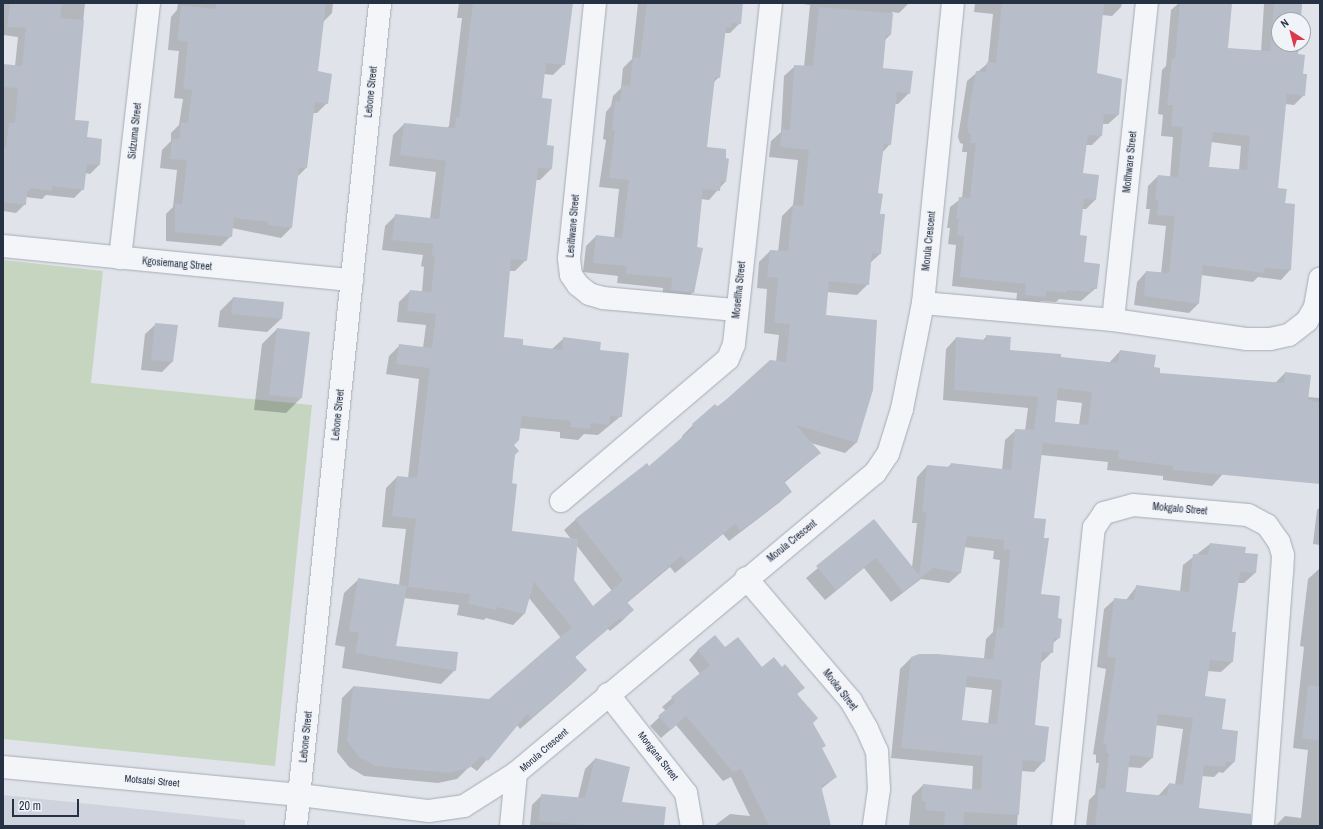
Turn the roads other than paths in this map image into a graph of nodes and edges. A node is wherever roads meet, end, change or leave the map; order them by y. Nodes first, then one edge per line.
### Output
1 (149, 3) edge
2 (380, 3) edge
3 (595, 3) edge
4 (771, 3) edge
5 (953, 3) edge
6 (1147, 3) edge
7 (3, 246) edge
8 (120, 258) junction
9 (1320, 278) edge
10 (352, 280) junction
11 (923, 303) junction
12 (736, 310) junction
13 (1113, 320) junction
14 (561, 501) dead end
15 (746, 578) junction
16 (608, 694) junction
17 (3, 767) edge
18 (516, 773) junction
19 (300, 795) junction
20 (296, 826) edge
21 (511, 826) edge
22 (692, 826) edge
23 (874, 826) edge
24 (1063, 826) edge
25 (1263, 826) edge

1 - 8 street, Sidzuma Street
2 - 10 street, Lebone Street
3 - 12 street, Lesitlwane Street
4 - 12 street, Mosetlha Street
5 - 11 street, Morula Crescent
6 - 13 street, Motlhware Street
7 - 8 street, Kgosiemang Street
8 - 10 street, Kgosiemang Street
9 - 13 street
10 - 19 street, Lebone Street
11 - 13 street
11 - 15 street, Morula Crescent
12 - 14 street, Mosetlha Street
15 - 16 street, Morula Crescent
15 - 23 street, Mooka Street
16 - 18 street, Morula Crescent
16 - 22 street, Mongana Street
17 - 19 street, Motsatsi Street
18 - 19 street, Morula Crescent
18 - 21 street
19 - 20 street, Lebone Street
24 - 25 street, Mokgalo Street

